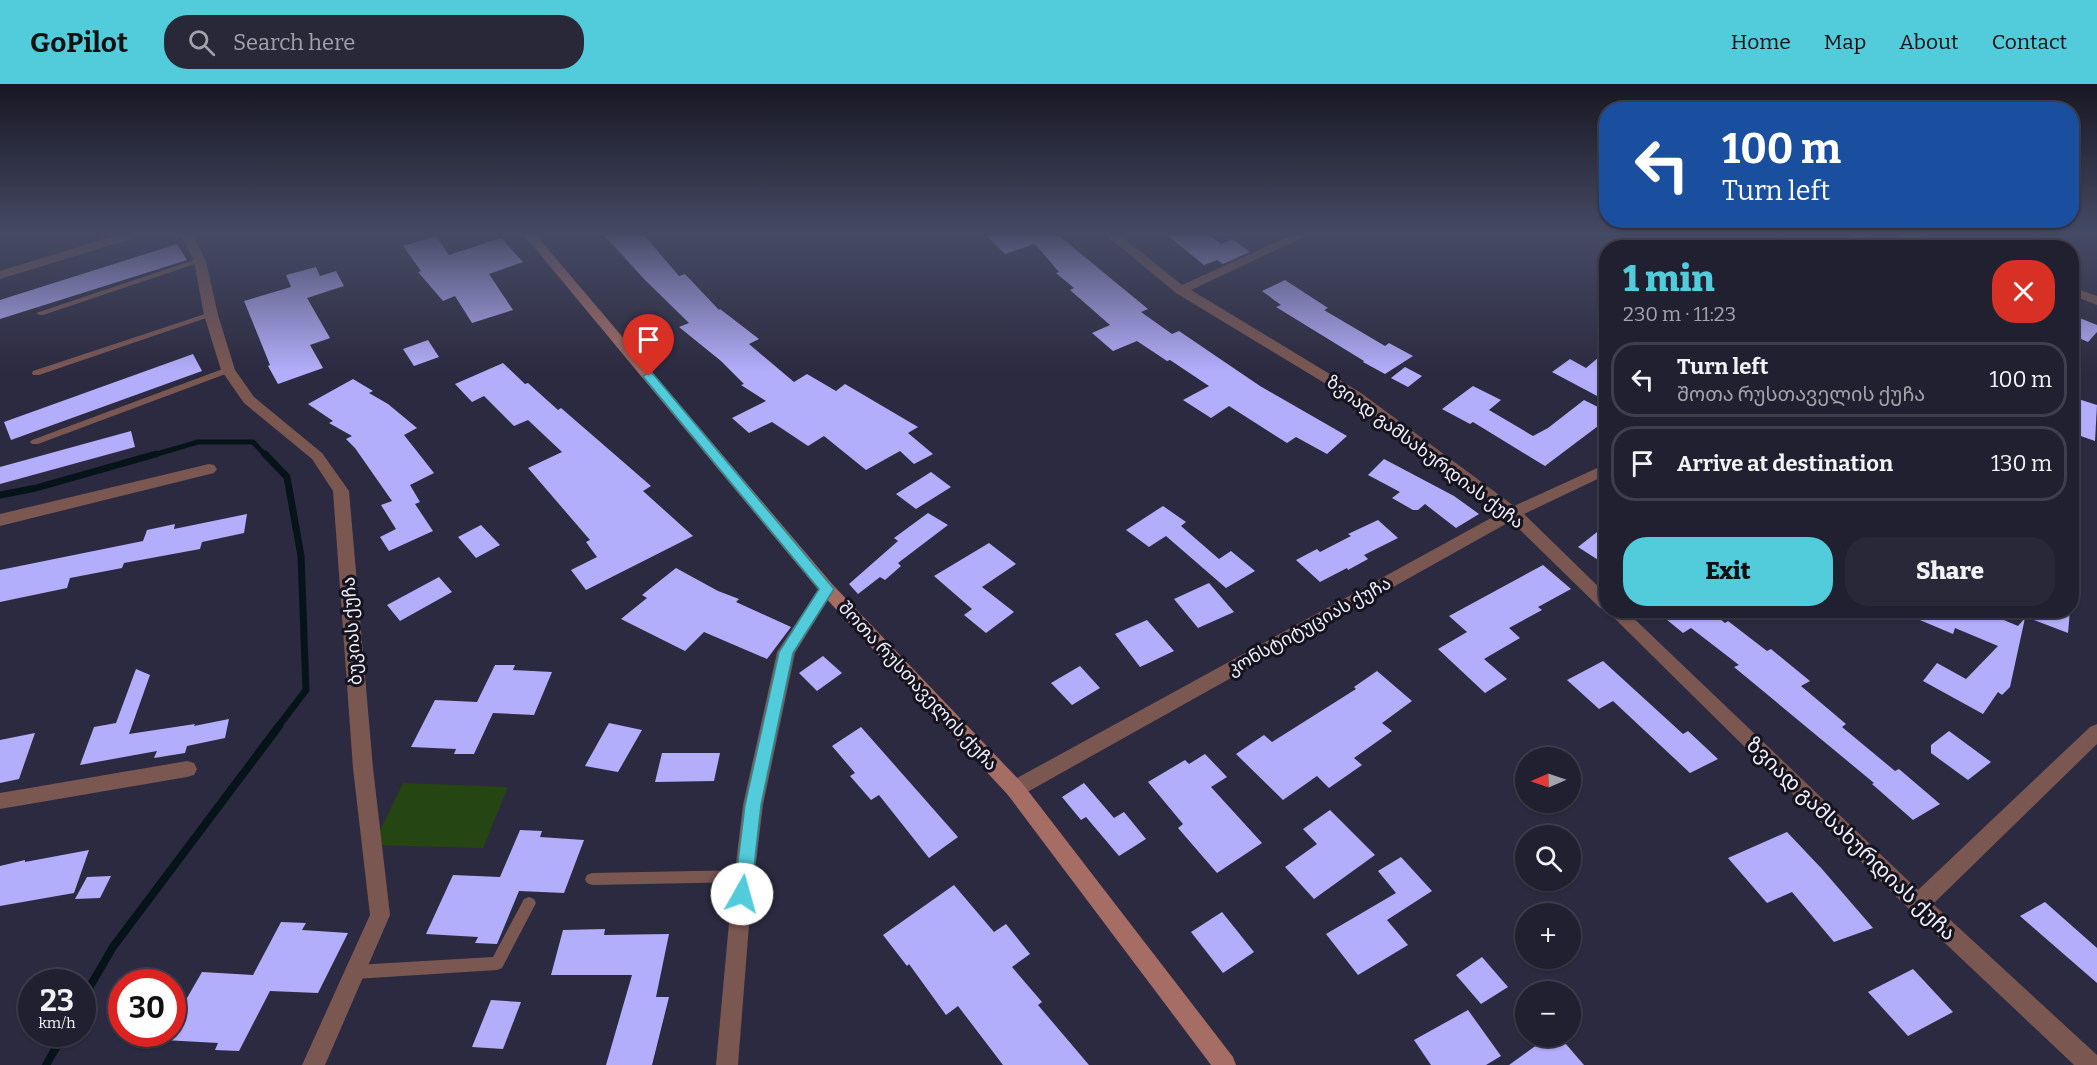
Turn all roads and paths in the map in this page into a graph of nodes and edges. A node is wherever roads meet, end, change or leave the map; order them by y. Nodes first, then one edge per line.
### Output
1 (139, 281) edge
2 (204, 281) edge
3 (568, 281) edge
4 (1169, 281) edge
5 (1201, 281) edge
6 (1181, 290) junction
7 (2079, 294) edge
8 (2097, 301) edge
9 (40, 313) dead end
10 (211, 315) junction
11 (228, 369) junction
12 (36, 373) dead end
13 (35, 442) dead end
14 (209, 469) dead end
15 (1599, 472) edge
16 (1513, 513) junction
17 (0, 520) edge
18 (827, 589) junction
19 (1599, 597) edge
20 (1622, 618) edge
21 (2097, 732) edge
22 (187, 768) dead end
23 (1015, 789) junction
24 (0, 801) edge
25 (745, 876) junction
26 (592, 879) dead end
27 (529, 903) dead end
28 (1918, 904) junction
29 (355, 972) junction
30 (314, 1065) edge
31 (727, 1065) edge
32 (1225, 1065) edge
33 (2091, 1065) edge

1 - 9 lane
2 - 10 street, ბუკიას ქუჩა
3 - 18 main road, შოთა რუსთაველის ქუჩა
4 - 6 street, ზვიად გამსახურდიას ქუჩა
5 - 6 street
6 - 16 street, ზვიად გამსახურდიას ქუჩა
7 - 8 street
10 - 11 street, ბუკიას ქუჩა
10 - 12 lane
11 - 13 lane
11 - 29 street, ბუკიას ქუჩა
14 - 17 street
15 - 16 street, კონსტიტუციას ქუჩა
16 - 19 street, ზვიად გამსახურდიას ქუჩა
16 - 23 street, კონსტიტუციას ქუჩა
18 - 23 main road, შოთა რუსთაველის ქუჩა
18 - 25 street
20 - 28 street, ზვიად გამსახურდიას ქუჩა
21 - 28 street
22 - 24 street
23 - 32 main road, შოთა რუსთაველის ქუჩა
25 - 26 lane
25 - 31 street
27 - 29 lane
28 - 33 street, ზვიად გამსახურდიას ქუჩა
29 - 30 street, ბუკიას ქუჩა

